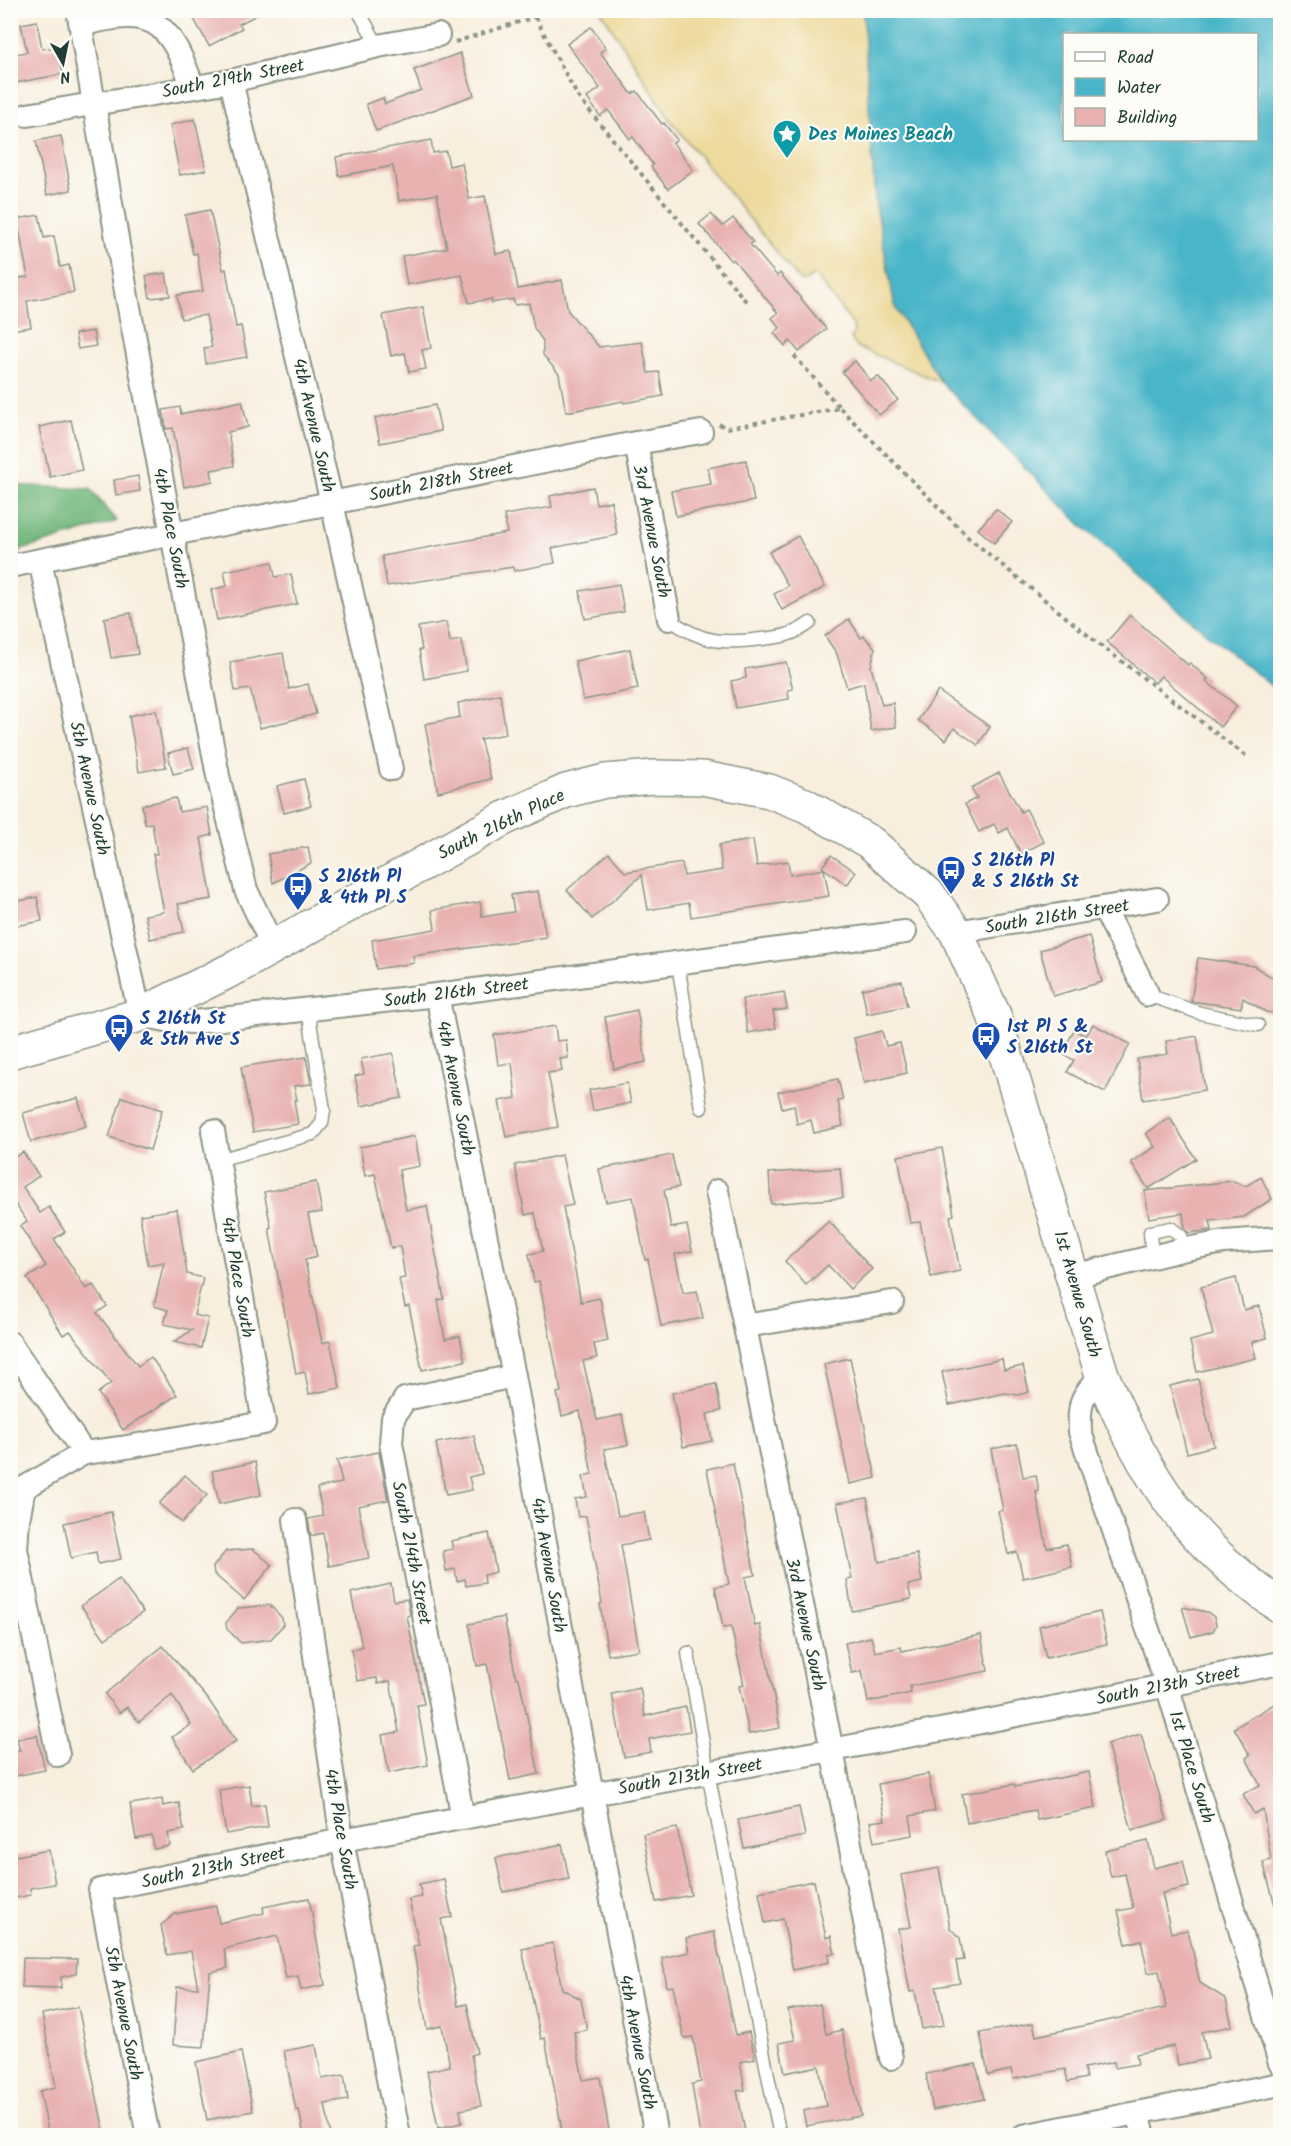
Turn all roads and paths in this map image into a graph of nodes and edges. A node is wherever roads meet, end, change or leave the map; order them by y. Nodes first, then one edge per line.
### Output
1 (358, 10) edge
2 (532, 10) edge
3 (535, 17) junction
4 (80, 18) edge
5 (438, 35) joint
6 (378, 46) junction
7 (231, 81) junction
8 (193, 87) junction
9 (93, 103) junction
10 (27, 114) dead end
11 (749, 306) dead end
12 (791, 352) dead end
13 (840, 408) junction
14 (708, 426) joint
15 (636, 443) junction
16 (332, 503) junction
17 (172, 535) junction
18 (40, 561) junction
19 (10, 566) edge
20 (669, 619) joint
21 (810, 623) dead end
22 (1246, 756) dead end
23 (391, 769) dead end
24 (1157, 899) dead end
25 (1104, 908) junction
26 (905, 932) dead end
27 (956, 932) junction
28 (273, 947) junction
29 (678, 964) junction
30 (437, 995) junction
31 (1149, 995) joint
32 (308, 1009) junction
33 (140, 1015) junction
34 (1258, 1026) dead end
35 (10, 1052) edge
36 (700, 1108) dead end
37 (213, 1131) dead end
38 (218, 1160) junction
39 (717, 1191) dead end
40 (1281, 1238) edge
41 (1073, 1276) junction
42 (892, 1302) dead end
43 (745, 1326) junction
44 (10, 1343) edge
45 (1101, 1375) junction
46 (514, 1376) junction
47 (84, 1453) junction
48 (17, 1489) edge
49 (295, 1520) dead end
50 (1281, 1606) edge
51 (688, 1653) dead end
52 (1281, 1663) edge
53 (1167, 1684) junction
54 (832, 1750) junction
55 (58, 1755) dead end
56 (708, 1773) junction
57 (591, 1795) junction
58 (463, 1818) junction
59 (342, 1840) junction
60 (100, 1890) joint
61 (891, 2058) dead end
62 (1281, 2064) edge
63 (1281, 2084) edge
64 (1138, 2113) junction
65 (148, 2136) edge
66 (399, 2136) edge
67 (656, 2136) edge
68 (780, 2136) edge
69 (1023, 2136) edge
70 (1144, 2136) edge

1 - 6 lane
2 - 3 path
3 - 5 path
3 - 11 path
4 - 8 street
4 - 9 street, 4th Place South
5 - 6 street, South 219th Street
6 - 7 street, South 219th Street
7 - 8 street, South 219th Street
7 - 16 street, 4th Avenue South
8 - 9 street, South 219th Street
9 - 10 street, South 219th Street
9 - 17 street, 4th Place South
12 - 13 path
13 - 14 path
13 - 22 path
14 - 15 street, South 218th Street
15 - 16 street, South 218th Street
15 - 20 street, 3rd Avenue South
16 - 17 street, South 218th Street
16 - 23 street, 4th Avenue South
17 - 18 street, South 218th Street
17 - 28 street, 4th Place South
18 - 19 street, South 218th Street
18 - 33 street, 5th Avenue South
20 - 21 lane
24 - 25 street, South 216th Street
25 - 27 street, South 216th Street
25 - 31 street
26 - 29 street, South 216th Street
27 - 28 main road, South 216th Place
27 - 41 main road, 1st Avenue South
28 - 33 main road, South 216th Place
29 - 30 street, South 216th Street
29 - 36 lane
30 - 32 street, South 216th Street
30 - 46 street, 4th Avenue South
31 - 34 lane
32 - 33 street, South 216th Street
32 - 38 lane
33 - 35 main road, South 216th Street
37 - 38 street, 4th Place South
38 - 47 street, 4th Place South
39 - 43 street, 3rd Avenue South
40 - 41 street
41 - 45 main road, 1st Avenue South
42 - 43 street
43 - 54 street, 3rd Avenue South
44 - 47 street
45 - 50 main road, 1st Avenue South
45 - 53 street, 1st Place South
46 - 57 street, 4th Avenue South
46 - 58 street, South 214th Street
47 - 48 street
48 - 55 street
49 - 59 street, 4th Place South
51 - 56 lane
52 - 53 street, South 213th Street
53 - 54 street, South 213th Street
53 - 62 street, 1st Place South
54 - 56 street, South 213th Street
54 - 61 street, 3rd Avenue South
56 - 57 street, South 213th Street
56 - 68 lane
57 - 58 street, South 213th Street
57 - 67 street, 4th Avenue South
58 - 59 street, South 213th Street
59 - 60 street, South 213th Street
59 - 66 street, 4th Place South
60 - 65 street, 5th Avenue South
63 - 64 street
64 - 69 street
64 - 70 street

